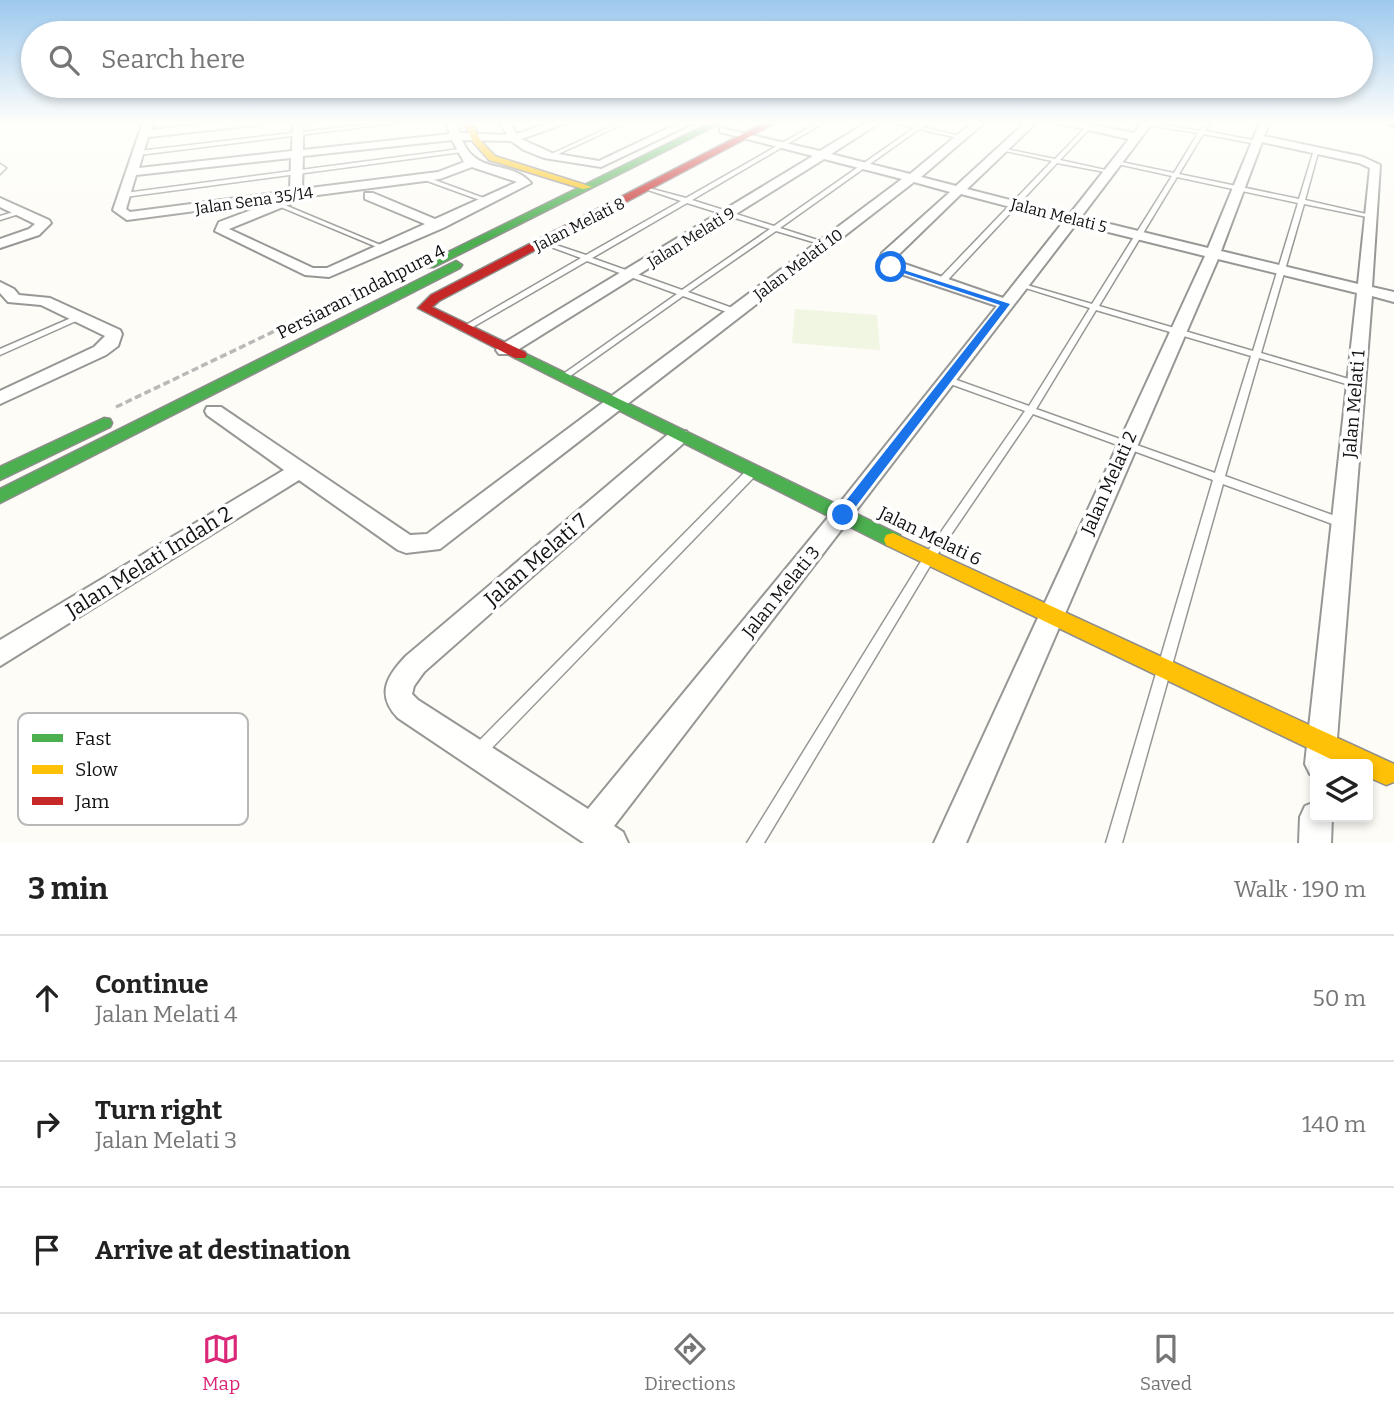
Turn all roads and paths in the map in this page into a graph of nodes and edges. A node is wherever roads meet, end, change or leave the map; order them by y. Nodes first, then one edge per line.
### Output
1 (137, 161) edge
2 (226, 161) edge
3 (298, 161) edge
4 (380, 161) edge
5 (505, 161) edge
6 (528, 161) edge
7 (577, 161) edge
8 (607, 161) edge
9 (644, 161) edge
10 (652, 161) edge
11 (691, 161) edge
12 (754, 161) edge
13 (814, 161) edge
14 (846, 161) edge
15 (872, 161) edge
16 (932, 161) edge
17 (989, 161) edge
18 (1055, 161) edge
19 (1067, 161) edge
20 (1117, 161) edge
21 (1183, 161) edge
22 (1248, 161) edge
23 (1314, 161) edge
24 (1365, 161) edge
25 (471, 163) joint
26 (0, 166) edge
27 (866, 166) junction
28 (1112, 167) junction
29 (0, 172) edge
30 (134, 172) junction
31 (297, 172) junction
32 (1174, 175) junction
33 (421, 177) junction
34 (912, 178) junction
35 (594, 184) junction
36 (647, 188) junction
37 (1237, 188) junction
38 (958, 190) junction
39 (300, 194) junction
40 (125, 195) junction
41 (369, 196) dead end
42 (686, 200) junction
43 (1302, 201) junction
44 (0, 202) edge
45 (490, 202) junction
46 (278, 204) junction
47 (1013, 204) junction
48 (20, 212) junction
49 (730, 213) junction
50 (1371, 216) junction
51 (0, 218) edge
52 (1071, 219) junction
53 (438, 225) junction
54 (776, 227) junction
55 (1137, 235) junction
56 (542, 243) junction
57 (825, 243) junction
58 (0, 244) edge
59 (386, 249) junction
60 (1213, 253) junction
61 (586, 258) junction
62 (1283, 270) junction
63 (630, 275) junction
64 (378, 282) dead end
65 (940, 283) junction
66 (1020, 285) junction
67 (0, 287) edge
68 (1363, 289) junction
69 (681, 293) junction
70 (1394, 297) edge
71 (7, 302) edge
72 (1006, 304) junction
73 (1093, 307) junction
74 (424, 308) joint
75 (735, 312) junction
76 (80, 317) junction
77 (463, 329) junction
78 (1177, 332) junction
79 (505, 350) junction
80 (0, 352) edge
81 (1256, 355) junction
82 (223, 365) dead end
83 (562, 377) junction
84 (948, 380) junction
85 (1356, 384) junction
86 (0, 398) edge
87 (615, 403) junction
88 (1031, 410) junction
89 (119, 411) joint
90 (215, 411) dead end
91 (679, 436) junction
92 (1127, 445) junction
93 (299, 470) junction
94 (752, 472) junction
95 (0, 474) edge
96 (1219, 477) junction
97 (0, 497) edge
98 (843, 515) junction
99 (1343, 524) junction
100 (929, 558) junction
101 (1049, 616) junction
102 (0, 654) edge
103 (1161, 667) junction
104 (1322, 742) junction
105 (477, 753) junction
106 (1394, 756) edge
107 (1320, 759) edge
108 (1317, 822) edge
109 (602, 836) edge
110 (755, 843) edge
111 (950, 843) edge
112 (1114, 843) edge
113 (1315, 843) edge

1 - 30 street
2 - 30 street
3 - 31 street
4 - 31 lane
5 - 35 street
6 - 35 street
7 - 8 street
9 - 35 street, Persiaran Indahpura 4
10 - 97 street, Persiaran Indahpura 4
11 - 36 street, Jalan Melati 8
12 - 42 lane
13 - 49 street, Jalan Melati 9
14 - 27 street, Jalan Melati 5
15 - 27 lane
16 - 34 street, Jalan Melati 10
17 - 38 street
18 - 47 lane
19 - 28 lane
20 - 28 street, Jalan Melati 3
21 - 32 lane
22 - 37 street, Jalan Melati 2
23 - 43 lane
24 - 50 street, Jalan Melati 1
25 - 33 street, Jalan Sena 35/14
25 - 45 street
26 - 29 lane
27 - 34 street, Jalan Melati 5
27 - 54 lane
28 - 32 lane
28 - 52 street, Jalan Melati 3
30 - 40 street
31 - 39 street
31 - 40 lane
32 - 37 lane
32 - 55 lane
33 - 39 street, Jalan Sena 35/14
33 - 45 lane
34 - 38 street, Jalan Melati 5
34 - 57 street, Jalan Melati 10
35 - 82 street, Persiaran Indahpura 4
36 - 42 lane
36 - 56 street, Jalan Melati 8
37 - 43 lane
37 - 60 street, Jalan Melati 2
38 - 47 street, Jalan Melati 5
38 - 65 street
39 - 40 street, Jalan Sena 35/14
39 - 46 street
41 - 53 street
42 - 49 lane
42 - 61 lane
43 - 50 lane
43 - 62 lane
44 - 48 street
45 - 53 street
46 - 59 lane
46 - 59 street
47 - 52 street, Jalan Melati 5
47 - 65 lane
48 - 51 lane
48 - 58 street
49 - 54 lane
49 - 63 street, Jalan Melati 9
50 - 68 street, Jalan Melati 1
52 - 55 street, Jalan Melati 5
52 - 66 street, Jalan Melati 3
53 - 59 street
54 - 57 lane
54 - 69 lane
55 - 60 street, Jalan Melati 5
55 - 73 lane
56 - 61 lane
56 - 74 street, Jalan Melati 8
57 - 75 street, Jalan Melati 10
60 - 62 street, Jalan Melati 5
60 - 78 street, Jalan Melati 2
61 - 63 lane
61 - 77 lane
62 - 68 street, Jalan Melati 5
62 - 81 lane
63 - 69 lane
63 - 79 street, Jalan Melati 9
64 - 89 path
65 - 72 street
66 - 72 street, Jalan Melati 3
66 - 73 lane
67 - 71 street
68 - 70 street, Jalan Melati 5
68 - 85 street, Jalan Melati 1
69 - 75 lane
69 - 83 lane
71 - 76 street
72 - 84 street, Jalan Melati 3
73 - 78 lane
73 - 88 lane
74 - 77 street, Jalan Melati 6
75 - 87 street, Jalan Melati 10
76 - 80 lane
76 - 86 street
77 - 79 street, Jalan Melati 6
78 - 81 lane
78 - 92 street, Jalan Melati 2
79 - 83 street, Jalan Melati 6
81 - 85 lane
81 - 96 lane
83 - 87 street, Jalan Melati 6
84 - 88 lane
84 - 98 street, Jalan Melati 3
85 - 99 street, Jalan Melati 1
87 - 91 street, Jalan Melati 6
87 - 93 street, Jalan Melati 10
88 - 92 lane
88 - 100 lane
89 - 95 street
90 - 93 street, Jalan Melati 10
91 - 94 street, Jalan Melati 6
91 - 105 street, Jalan Melati 7
92 - 96 lane
92 - 101 street, Jalan Melati 2
93 - 102 street, Jalan Melati Indah 2
94 - 98 street, Jalan Melati 6
94 - 105 lane
96 - 99 lane
96 - 103 lane
98 - 100 street, Jalan Melati 6
98 - 109 street, Jalan Melati 3
99 - 104 street, Jalan Melati 1
100 - 101 street, Jalan Melati 6
100 - 110 lane
101 - 103 street, Jalan Melati 6
101 - 111 street, Jalan Melati 2
103 - 104 street, Jalan Melati 6
103 - 112 lane
104 - 106 street, Jalan Melati 6
104 - 107 street, Jalan Melati 1
105 - 109 street
108 - 113 street

